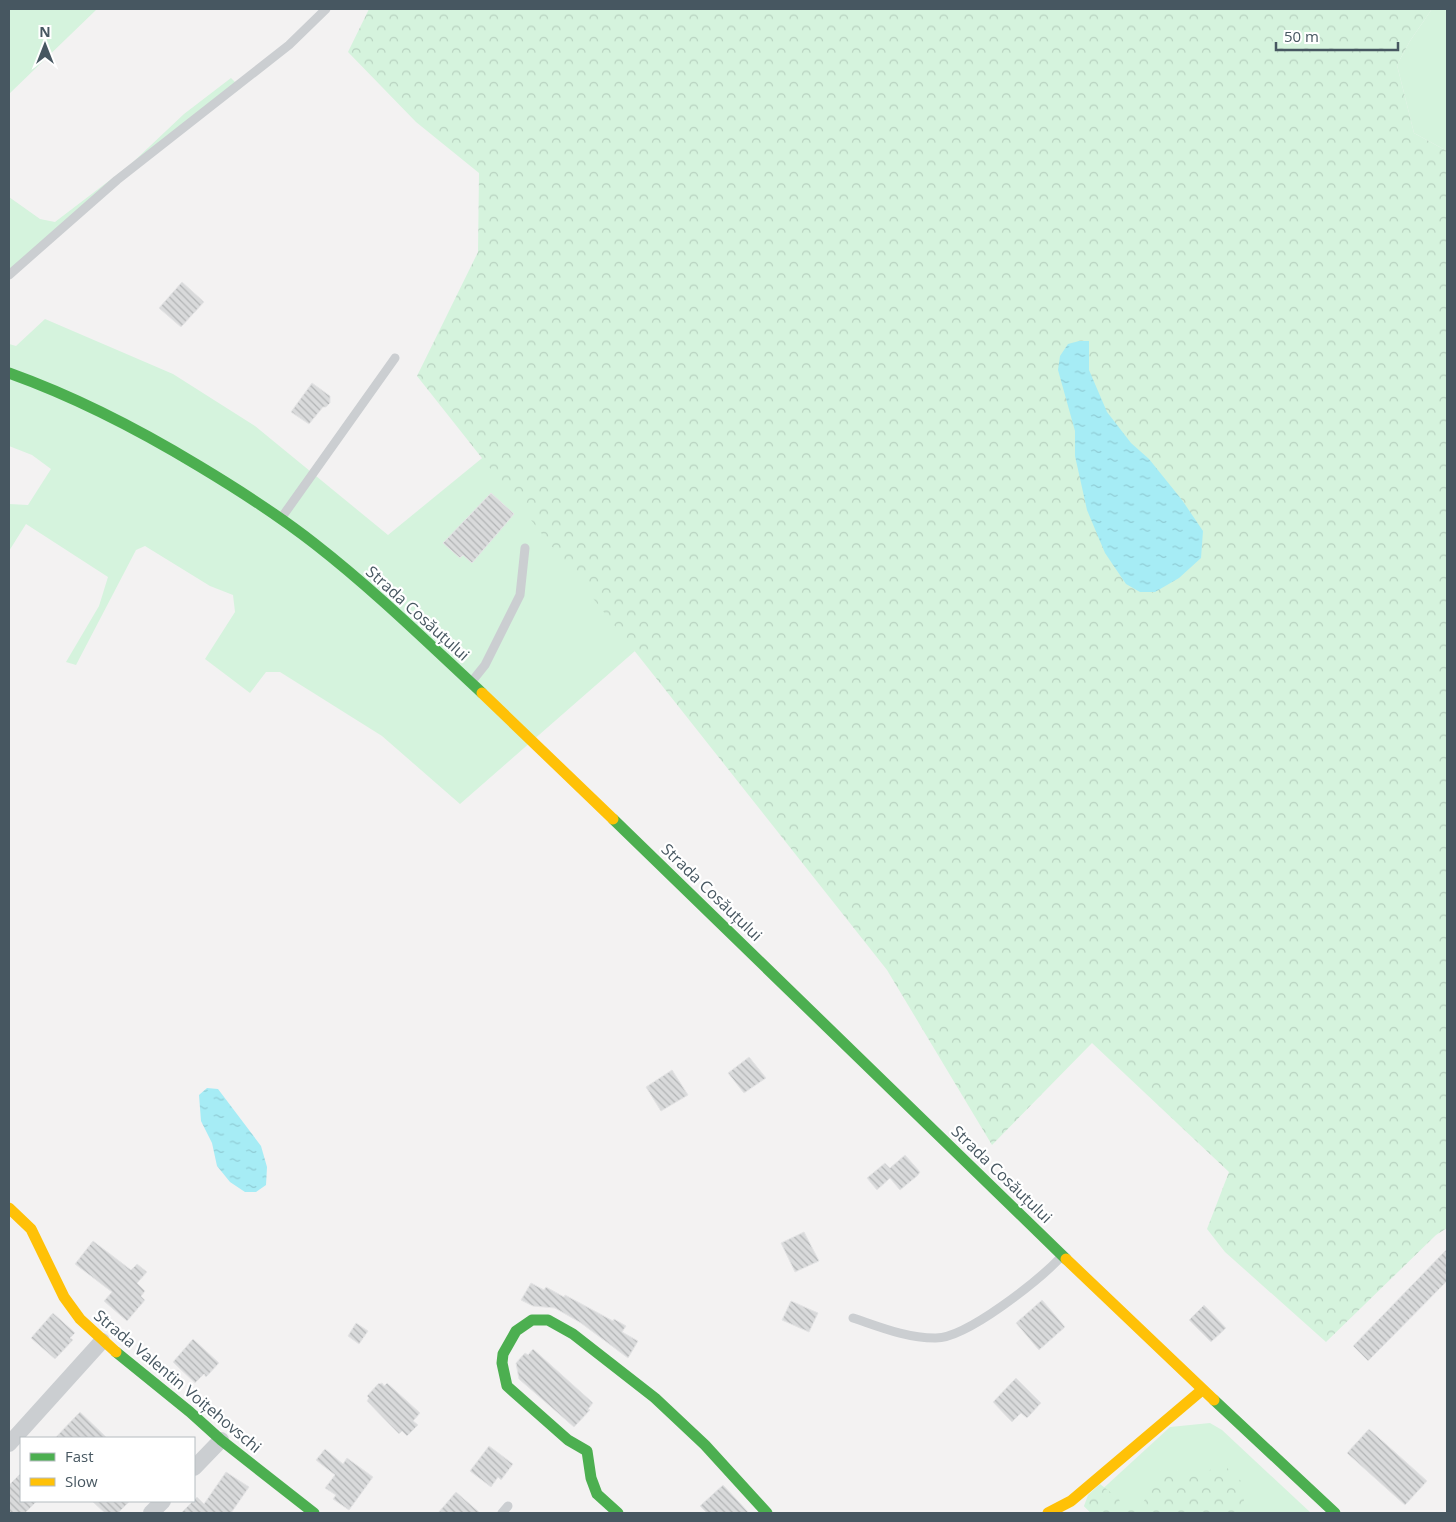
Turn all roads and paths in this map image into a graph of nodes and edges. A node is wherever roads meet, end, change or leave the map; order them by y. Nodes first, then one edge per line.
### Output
1 (326, 9) edge
2 (9, 275) edge
3 (395, 358) dead end
4 (9, 373) edge
5 (280, 519) junction
6 (525, 548) dead end
7 (470, 683) junction
8 (9, 1208) edge
9 (1063, 1255) junction
10 (853, 1318) dead end
11 (102, 1341) junction
12 (1202, 1390) junction
13 (221, 1440) junction
14 (9, 1444) edge
15 (195, 1467) edge
16 (162, 1502) edge
17 (151, 1513) edge
18 (314, 1513) edge
19 (618, 1513) edge
20 (767, 1513) edge
21 (1048, 1513) edge
22 (1335, 1513) edge

1 - 2 lane
3 - 5 lane
4 - 5 main road, Strada Cosăuțului
5 - 7 main road, Strada Cosăuțului
6 - 7 lane
7 - 9 main road, Strada Cosăuțului
8 - 11 main road, Strada Valentin Voițehovschi
9 - 10 lane
9 - 12 main road, Strada Cosăuțului
11 - 13 main road, Strada Valentin Voițehovschi
11 - 14 street
12 - 21 main road
12 - 22 main road, Strada Cosăuțului
13 - 15 street
13 - 18 main road, Strada Valentin Voițehovschi
16 - 17 street
19 - 20 main road

